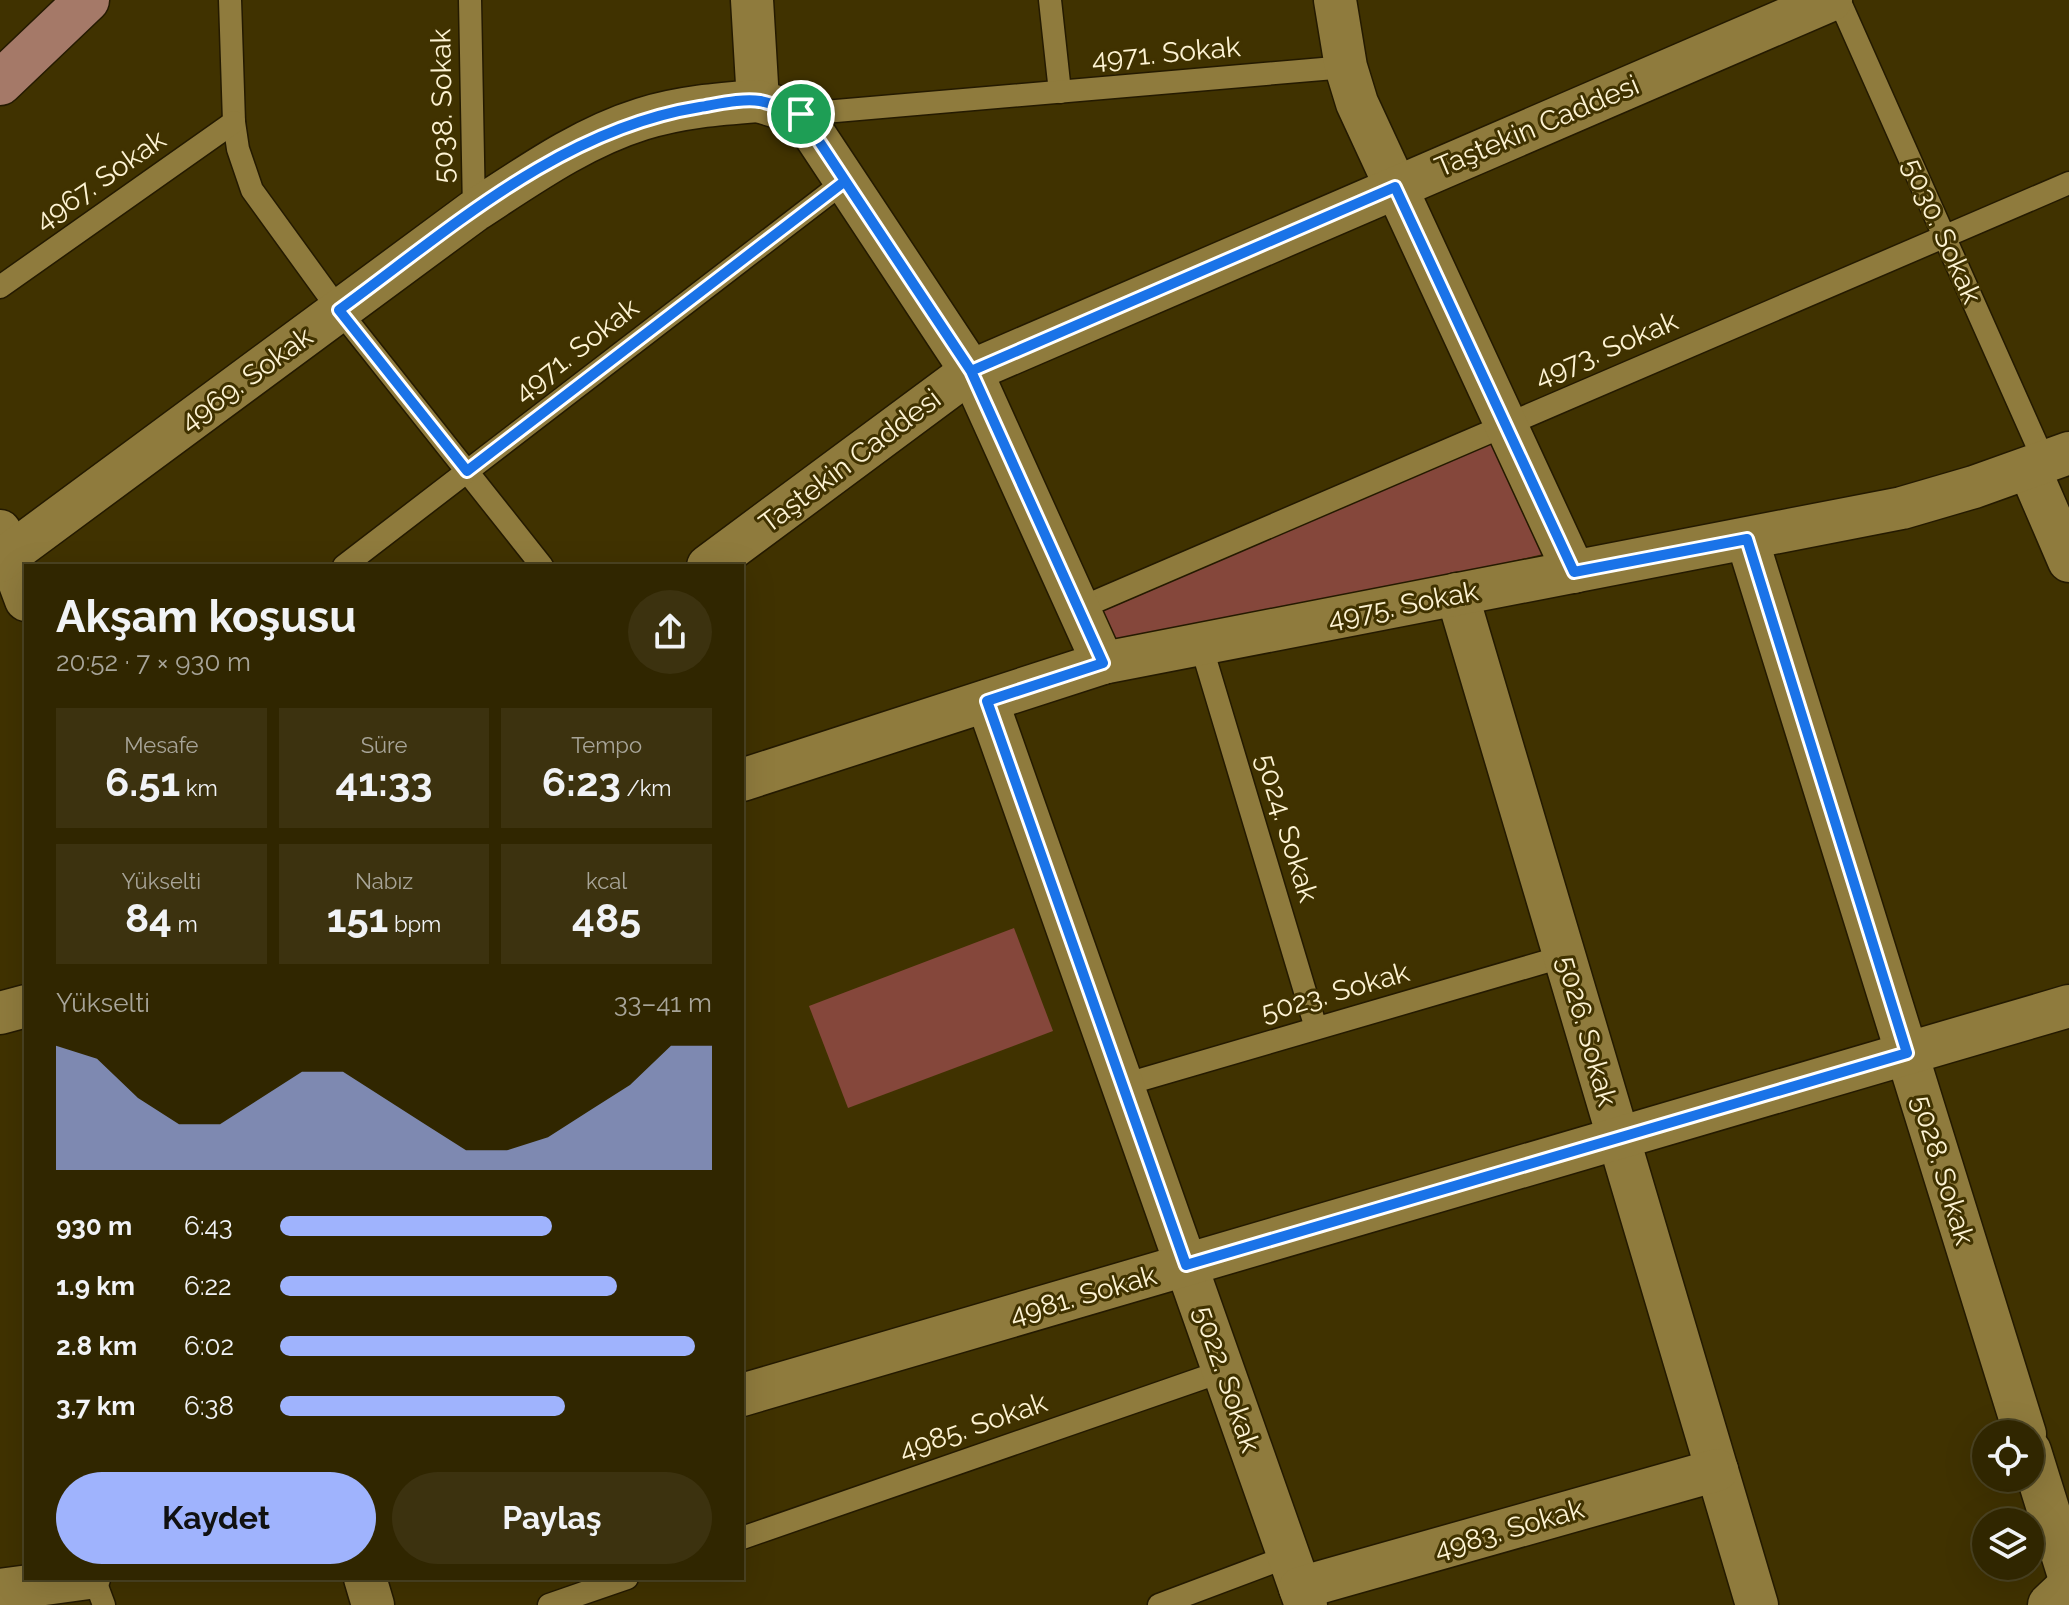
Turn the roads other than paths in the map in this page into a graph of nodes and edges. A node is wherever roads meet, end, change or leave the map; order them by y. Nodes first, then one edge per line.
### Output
1 (87, 0) edge
2 (230, 0) edge
3 (470, 0) edge
4 (752, 0) edge
5 (1050, 0) edge
6 (1335, 0) edge
7 (1831, 0) edge
8 (1839, 0) edge
9 (1346, 67) junction
10 (0, 83) edge
11 (1060, 92) junction
12 (758, 101) junction
13 (801, 114) junction
14 (234, 122) junction
15 (845, 181) junction
16 (2069, 183) edge
17 (1395, 187) junction
18 (474, 211) junction
19 (1944, 236) junction
20 (0, 287) edge
21 (339, 310) junction
22 (971, 371) junction
23 (1506, 425) junction
24 (2048, 461) edge
25 (467, 471) junction
26 (1747, 539) junction
27 (3, 549) edge
28 (2069, 561) edge
29 (347, 564) edge
30 (540, 564) edge
31 (711, 564) edge
32 (1574, 572) junction
33 (1457, 594) junction
34 (24, 596) edge
35 (1078, 609) junction
36 (1201, 645) junction
37 (1103, 663) junction
38 (987, 701) junction
39 (744, 779) edge
40 (1565, 956) junction
41 (2069, 1006) edge
42 (24, 1007) edge
43 (0, 1013) edge
44 (1316, 1028) junction
45 (1907, 1053) junction
46 (1123, 1085) junction
47 (1619, 1138) junction
48 (1186, 1265) junction
49 (1223, 1371) junction
50 (744, 1394) edge
51 (2021, 1420) edge
52 (1717, 1470) junction
53 (2043, 1492) edge
54 (744, 1537) edge
55 (2069, 1576) edge
56 (77, 1580) edge
57 (93, 1580) edge
58 (366, 1580) edge
59 (621, 1580) edge
60 (1299, 1583) edge
61 (2069, 1587) edge
62 (0, 1590) edge
63 (104, 1605) edge
64 (373, 1605) edge
65 (549, 1605) edge
66 (1159, 1605) edge
67 (1757, 1605) edge
68 (2050, 1605) edge

1 - 10 main road
2 - 14 lane
3 - 18 lane, 5038. Sokak
4 - 12 street
5 - 11 lane
6 - 9 street
7 - 17 street, Taştekin Caddesi
8 - 19 lane, 5030. Sokak
9 - 11 lane, 4971. Sokak
9 - 17 street
11 - 13 lane, 4971. Sokak
12 - 13 street
12 - 18 street, 4969. Sokak
13 - 15 street
14 - 20 lane, 4967. Sokak
14 - 21 lane
15 - 22 street
15 - 25 lane, 4971. Sokak
16 - 19 lane, 4973. Sokak
17 - 22 street, Taştekin Caddesi
17 - 23 street
18 - 21 street, 4969. Sokak
19 - 23 lane, 4973. Sokak
19 - 24 lane, 5030. Sokak
21 - 25 lane
21 - 27 street, 4969. Sokak
22 - 31 street, Taştekin Caddesi
22 - 35 street
23 - 32 street
23 - 35 lane, 4973. Sokak
24 - 26 street, 4975. Sokak
24 - 28 street, 5030. Sokak
25 - 29 lane, 4971. Sokak
25 - 30 lane
26 - 32 street, 4975. Sokak
26 - 45 street, 5028. Sokak
27 - 34 street
32 - 33 street, 4975. Sokak
33 - 36 street, 4975. Sokak
33 - 40 street, 5026. Sokak
35 - 37 street
36 - 37 street, 4975. Sokak
36 - 44 lane, 5024. Sokak
37 - 38 street, 4975. Sokak
38 - 39 street, 4975. Sokak
38 - 46 street, 5022. Sokak
40 - 44 lane, 5023. Sokak
40 - 47 street, 5026. Sokak
41 - 45 street, 4981. Sokak
42 - 43 street
44 - 46 lane, 5023. Sokak
45 - 47 street, 4981. Sokak
45 - 51 street, 5028. Sokak
46 - 48 street, 5022. Sokak
47 - 48 street, 4981. Sokak
47 - 52 street, 5026. Sokak
48 - 49 street, 5022. Sokak
48 - 50 street, 4981. Sokak
49 - 54 lane, 4985. Sokak
49 - 60 street, 5022. Sokak
52 - 60 street, 4983. Sokak
52 - 67 street, 5026. Sokak
53 - 55 street
56 - 62 street
57 - 63 lane
58 - 64 street
59 - 65 lane
60 - 66 lane
61 - 68 street

